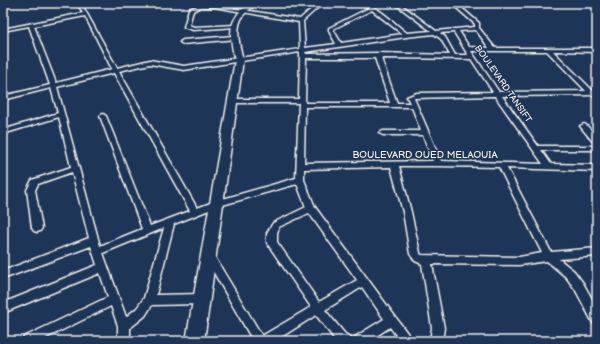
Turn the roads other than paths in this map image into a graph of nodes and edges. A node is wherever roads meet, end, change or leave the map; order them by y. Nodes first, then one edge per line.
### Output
1 (79, 3) edge
2 (254, 3) edge
3 (321, 3) edge
4 (362, 3) edge
5 (396, 3) edge
6 (453, 3) edge
7 (372, 8) junction
8 (244, 11) junction
9 (86, 14) junction
10 (301, 20) junction
11 (31, 25) junction
12 (477, 28) junction
13 (3, 30) edge
14 (456, 30) junction
15 (235, 32) junction
16 (436, 33) junction
17 (406, 35) junction
18 (183, 42) dead end
19 (339, 45) junction
20 (467, 49) junction
21 (494, 50) junction
22 (549, 50) junction
23 (597, 50) edge
24 (303, 53) junction
25 (377, 55) junction
26 (453, 56) junction
27 (473, 57) junction
28 (239, 60) junction
29 (116, 71) junction
30 (54, 86) junction
31 (597, 88) edge
32 (592, 92) edge
33 (499, 94) junction
34 (3, 98) edge
35 (232, 101) junction
36 (302, 103) junction
37 (394, 105) junction
38 (414, 105) junction
39 (62, 114) junction
40 (103, 116) dead end
41 (584, 126) dead end
42 (3, 132) edge
43 (425, 132) junction
44 (383, 133) dead end
45 (597, 141) edge
46 (536, 148) junction
47 (597, 148) edge
48 (438, 163) junction
49 (394, 164) junction
50 (301, 166) junction
51 (502, 166) junction
52 (549, 167) junction
53 (76, 168) junction
54 (597, 168) edge
55 (300, 180) junction
56 (216, 204) junction
57 (311, 208) junction
58 (196, 212) junction
59 (170, 222) junction
60 (37, 228) dead end
61 (147, 231) junction
62 (95, 240) junction
63 (97, 252) junction
64 (597, 252) edge
65 (209, 256) junction
66 (549, 257) junction
67 (426, 261) junction
68 (103, 267) junction
69 (3, 275) edge
70 (364, 281) junction
71 (115, 299) junction
72 (202, 299) junction
73 (149, 300) junction
74 (3, 308) edge
75 (318, 309) junction
76 (597, 319) edge
77 (392, 320) junction
78 (124, 326) junction
79 (28, 341) edge
80 (124, 341) edge
81 (195, 341) edge
82 (259, 341) edge
83 (264, 341) edge
84 (346, 341) edge
85 (359, 341) edge
86 (407, 341) edge
87 (436, 341) edge

1 - 9 street
2 - 8 street
3 - 10 street
4 - 7 street
5 - 16 street
6 - 12 street
7 - 17 street
7 - 19 street
8 - 10 street
8 - 15 street
8 - 15 street
9 - 11 street
9 - 29 street
10 - 24 street
11 - 13 street
11 - 30 street
12 - 14 street
12 - 21 street
14 - 16 street
14 - 20 street, BOULEVARD TANSIFT
15 - 18 street
15 - 28 street
16 - 17 street
16 - 26 street
17 - 19 street
19 - 24 street
20 - 21 street
20 - 27 street, BOULEVARD TANSIFT
21 - 22 street
22 - 23 street
22 - 32 street
24 - 25 street
24 - 28 street
24 - 36 street
25 - 26 street
25 - 37 street
26 - 27 street
27 - 33 street, BOULEVARD TANSIFT
28 - 29 street
28 - 35 street
29 - 30 street
29 - 58 street
30 - 34 street
30 - 39 street
31 - 32 street
32 - 33 street
33 - 38 street
33 - 46 street, BOULEVARD TANSIFT
35 - 36 street
35 - 56 street
36 - 37 street
36 - 50 street
37 - 38 street
38 - 43 street
39 - 42 street
39 - 53 street
40 - 61 street
41 - 45 street
43 - 44 street
43 - 48 street
46 - 47 street
46 - 52 street, BOULEVARD TANSIFT
48 - 49 street, BOULEVARD OUED MELAOUIA
48 - 51 street, BOULEVARD OUED MELAOUIA
49 - 50 street, BOULEVARD OUED MELAOUIA
49 - 67 street
50 - 55 street
51 - 52 street, BOULEVARD OUED MELAOUIA
51 - 66 street
52 - 54 street, BOULEVARD OUED MELAOUIA
53 - 60 street
53 - 62 street
55 - 56 street
55 - 57 street
56 - 58 street
56 - 65 street
57 - 70 street
57 - 75 street
58 - 59 street
59 - 61 street
59 - 73 street
61 - 63 street
62 - 63 street
62 - 69 street
63 - 68 street
64 - 66 street
65 - 72 street
65 - 82 street
66 - 67 street
66 - 76 street
67 - 87 street
68 - 71 street
68 - 74 street
70 - 75 street
70 - 77 street
71 - 78 street
71 - 79 street
72 - 73 street
72 - 81 street
73 - 78 street
75 - 83 street
75 - 84 street
77 - 85 street
77 - 86 street
78 - 80 street

